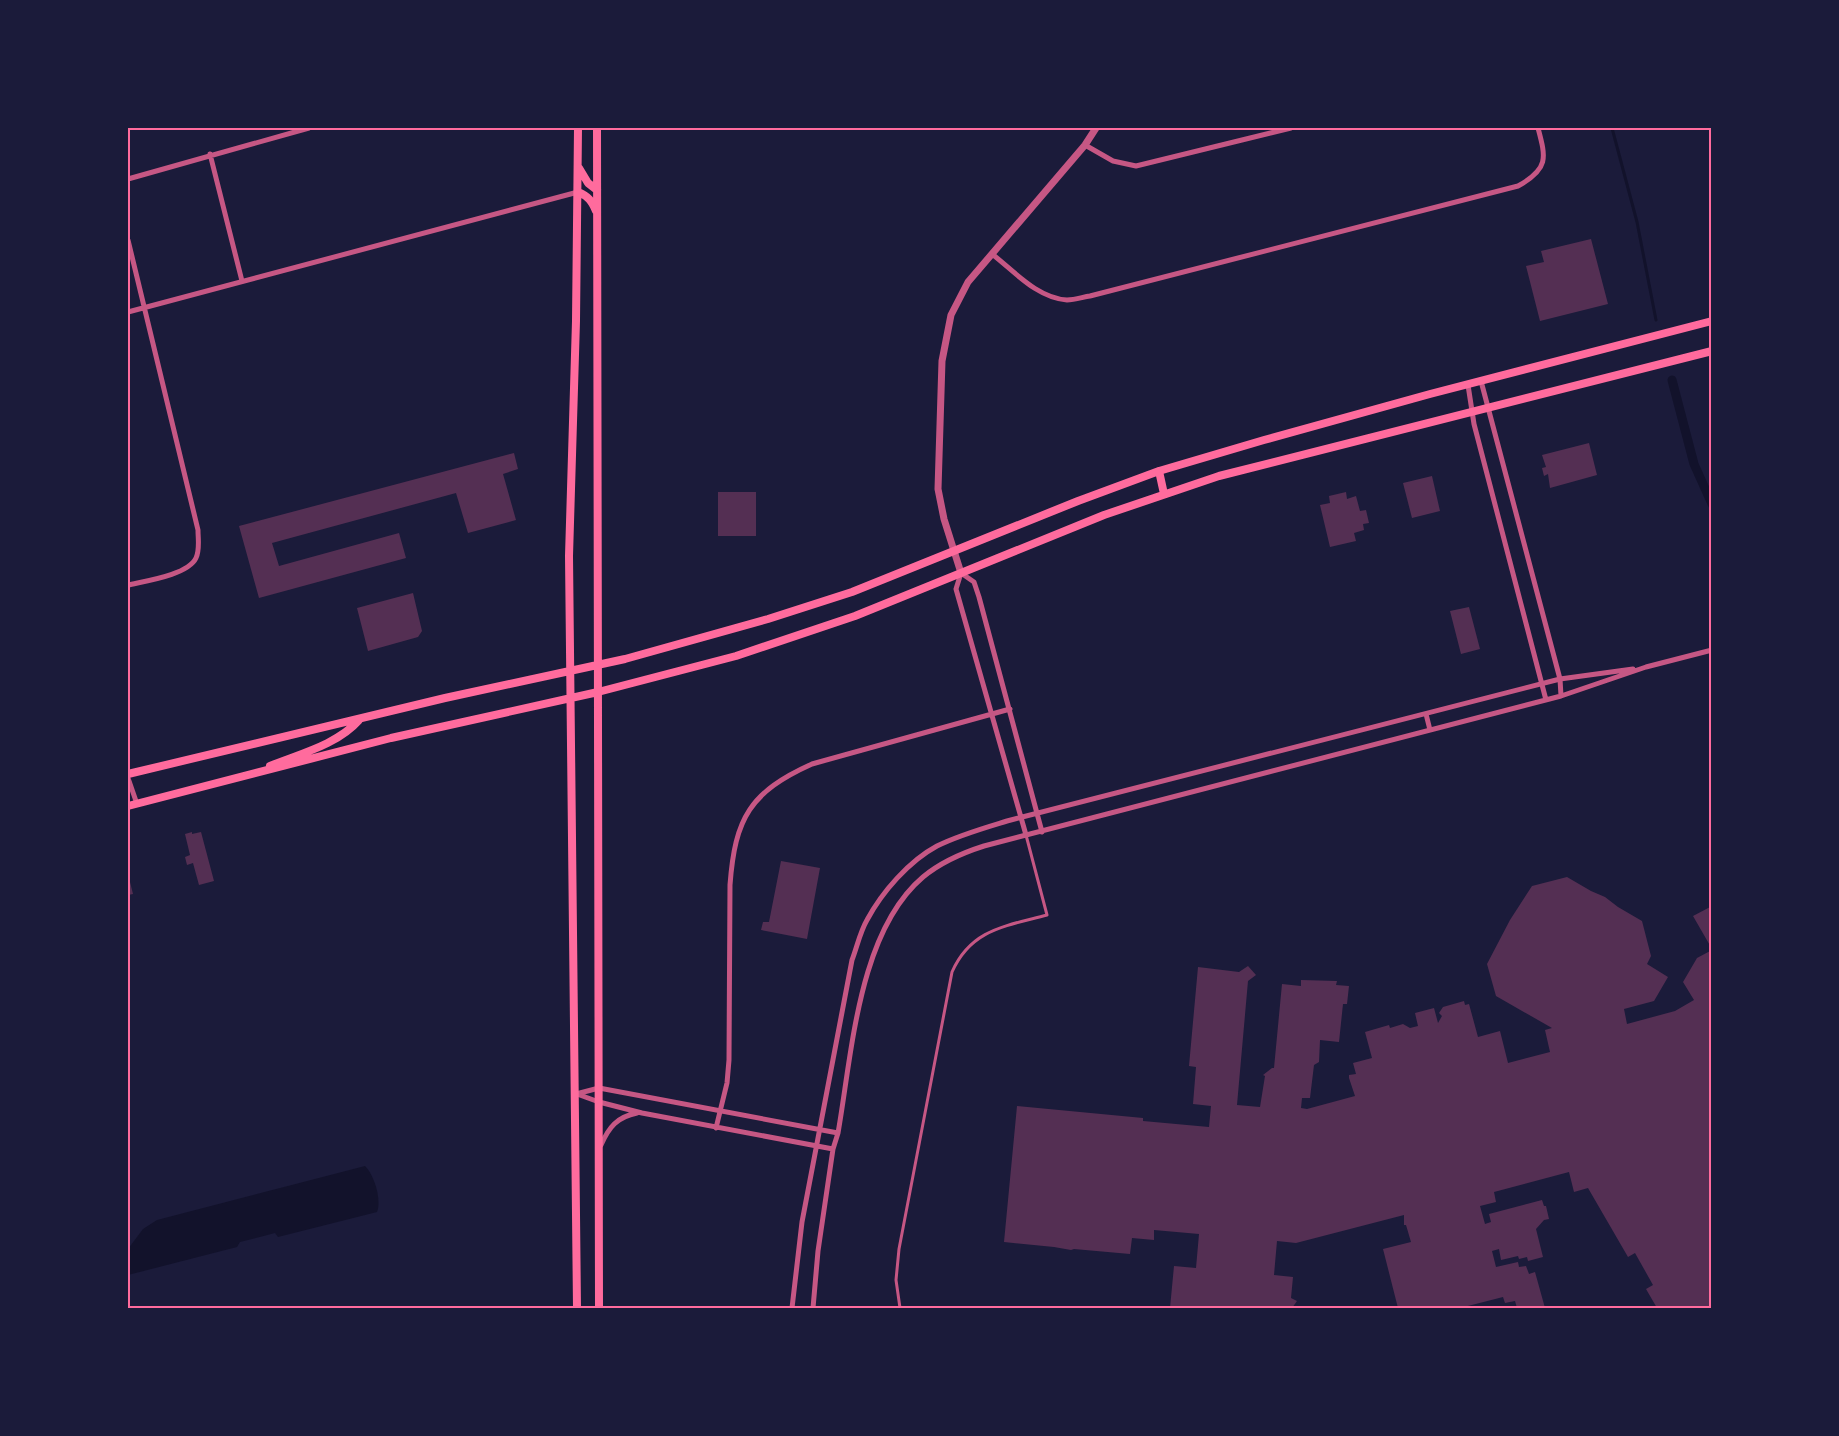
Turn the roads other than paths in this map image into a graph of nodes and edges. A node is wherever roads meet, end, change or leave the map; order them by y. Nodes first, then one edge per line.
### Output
1 (309, 128) edge
2 (578, 128) edge
3 (597, 128) edge
4 (1096, 128) edge
5 (1291, 128) edge
6 (1538, 128) edge
7 (1085, 145) junction
8 (210, 154) junction
9 (578, 165) junction
10 (128, 179) edge
11 (597, 190) junction
12 (578, 192) junction
13 (597, 214) junction
14 (128, 240) edge
15 (992, 254) junction
16 (242, 281) junction
17 (143, 308) junction
18 (128, 312) edge
19 (1712, 321) edge
20 (1712, 351) edge
21 (1481, 381) junction
22 (1468, 385) junction
23 (1489, 408) junction
24 (1473, 412) junction
25 (1159, 471) junction
26 (1164, 494) junction
27 (956, 550) junction
28 (961, 573) junction
29 (128, 585) edge
30 (1712, 650) edge
31 (598, 665) junction
32 (1646, 667) junction
33 (571, 671) junction
34 (1560, 679) junction
35 (1543, 684) junction
36 (598, 692) junction
37 (1561, 696) junction
38 (570, 699) junction
39 (1546, 700) junction
40 (1010, 709) junction
41 (992, 714) junction
42 (1426, 714) junction
43 (359, 720) junction
44 (1430, 730) junction
45 (128, 776) edge
46 (237, 779) junction
47 (132, 805) edge
48 (1039, 813) junction
49 (1021, 818) junction
50 (1042, 832) junction
51 (1026, 836) junction
52 (599, 1088) junction
53 (576, 1094) junction
54 (599, 1102) junction
55 (722, 1110) junction
56 (642, 1113) junction
57 (716, 1128) junction
58 (819, 1130) junction
59 (838, 1133) junction
60 (816, 1145) junction
61 (599, 1149) junction
62 (834, 1149) junction
63 (577, 1308) edge
64 (599, 1308) edge
65 (792, 1308) edge
66 (813, 1308) edge
67 (900, 1308) edge

1 - 8 street
2 - 9 main road
3 - 11 main road
4 - 7 street
5 - 7 street
6 - 15 street
7 - 15 street
8 - 10 street
8 - 16 street
9 - 11 main road
9 - 12 main road
11 - 13 main road
12 - 13 main road
12 - 16 street
12 - 33 main road
13 - 31 main road
14 - 17 street
15 - 27 street
16 - 17 street
17 - 18 street
17 - 29 street
19 - 21 main road
20 - 23 main road
21 - 22 main road
21 - 23 street
22 - 24 street
22 - 25 main road
23 - 24 main road
23 - 34 street
24 - 26 main road
24 - 35 street
25 - 26 main road
25 - 27 main road
26 - 28 main road
27 - 28 street
27 - 31 main road
28 - 36 main road
28 - 40 street
28 - 41 street
30 - 32 street
31 - 33 main road
31 - 36 main road
32 - 34 street
32 - 37 street
33 - 38 main road
33 - 43 main road
34 - 35 street
34 - 37 street
35 - 39 street
35 - 42 street
36 - 38 main road
36 - 52 main road
37 - 39 street
38 - 46 main road
38 - 53 main road
39 - 44 street
40 - 41 street
40 - 48 street
41 - 49 street
41 - 55 street
42 - 44 street
42 - 48 street
43 - 45 main road
43 - 46 main road
44 - 50 street
45 - 47 street
46 - 47 main road
48 - 49 street
48 - 50 street
49 - 51 street
49 - 58 street
50 - 51 street
51 - 59 street
51 - 67 lane
52 - 53 street
52 - 54 main road
52 - 55 street
53 - 54 street
53 - 63 main road
54 - 56 street
54 - 61 main road
55 - 57 street
55 - 58 street
56 - 57 street
56 - 61 street
57 - 60 street
58 - 59 street
58 - 60 street
59 - 62 street
60 - 62 street
60 - 65 street
61 - 64 main road
62 - 66 street

